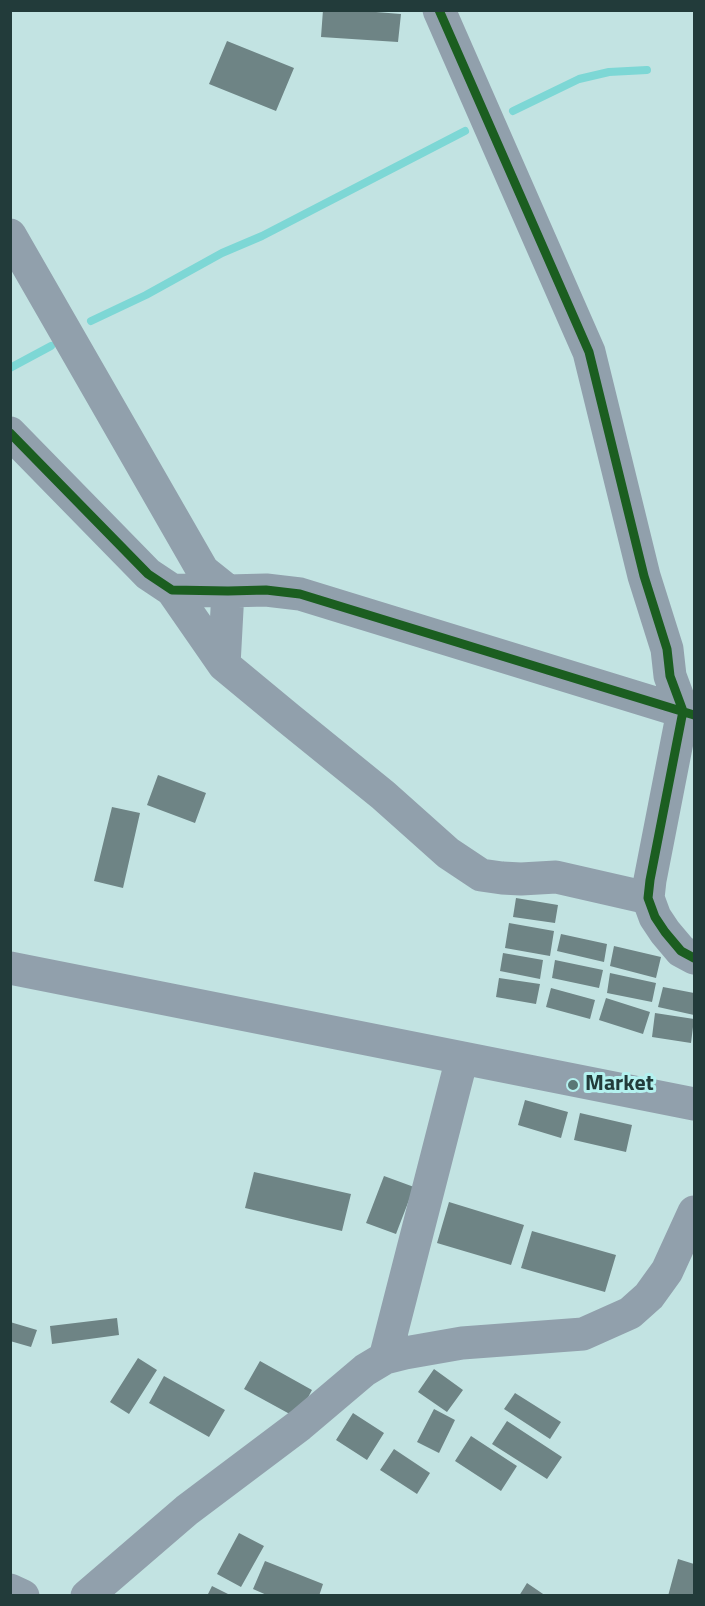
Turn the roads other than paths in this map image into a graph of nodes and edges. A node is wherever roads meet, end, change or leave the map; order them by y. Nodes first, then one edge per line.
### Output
1 (439, 10) edge
2 (10, 235) edge
3 (10, 433) edge
4 (171, 590) junction
5 (228, 591) junction
6 (224, 665) junction
7 (689, 713) edge
8 (648, 898) junction
9 (694, 958) edge
10 (10, 968) edge
11 (462, 1058) junction
12 (694, 1104) edge
13 (694, 1212) edge
14 (385, 1359) junction
15 (10, 1590) edge
16 (23, 1596) edge
17 (87, 1596) edge

1 - 7 street
2 - 5 street
3 - 4 street
4 - 5 street
4 - 6 street
5 - 6 street
5 - 7 street
6 - 8 street
7 - 8 street
8 - 9 street
10 - 11 street
11 - 12 street
11 - 14 street
13 - 14 street
14 - 17 street
15 - 16 street

